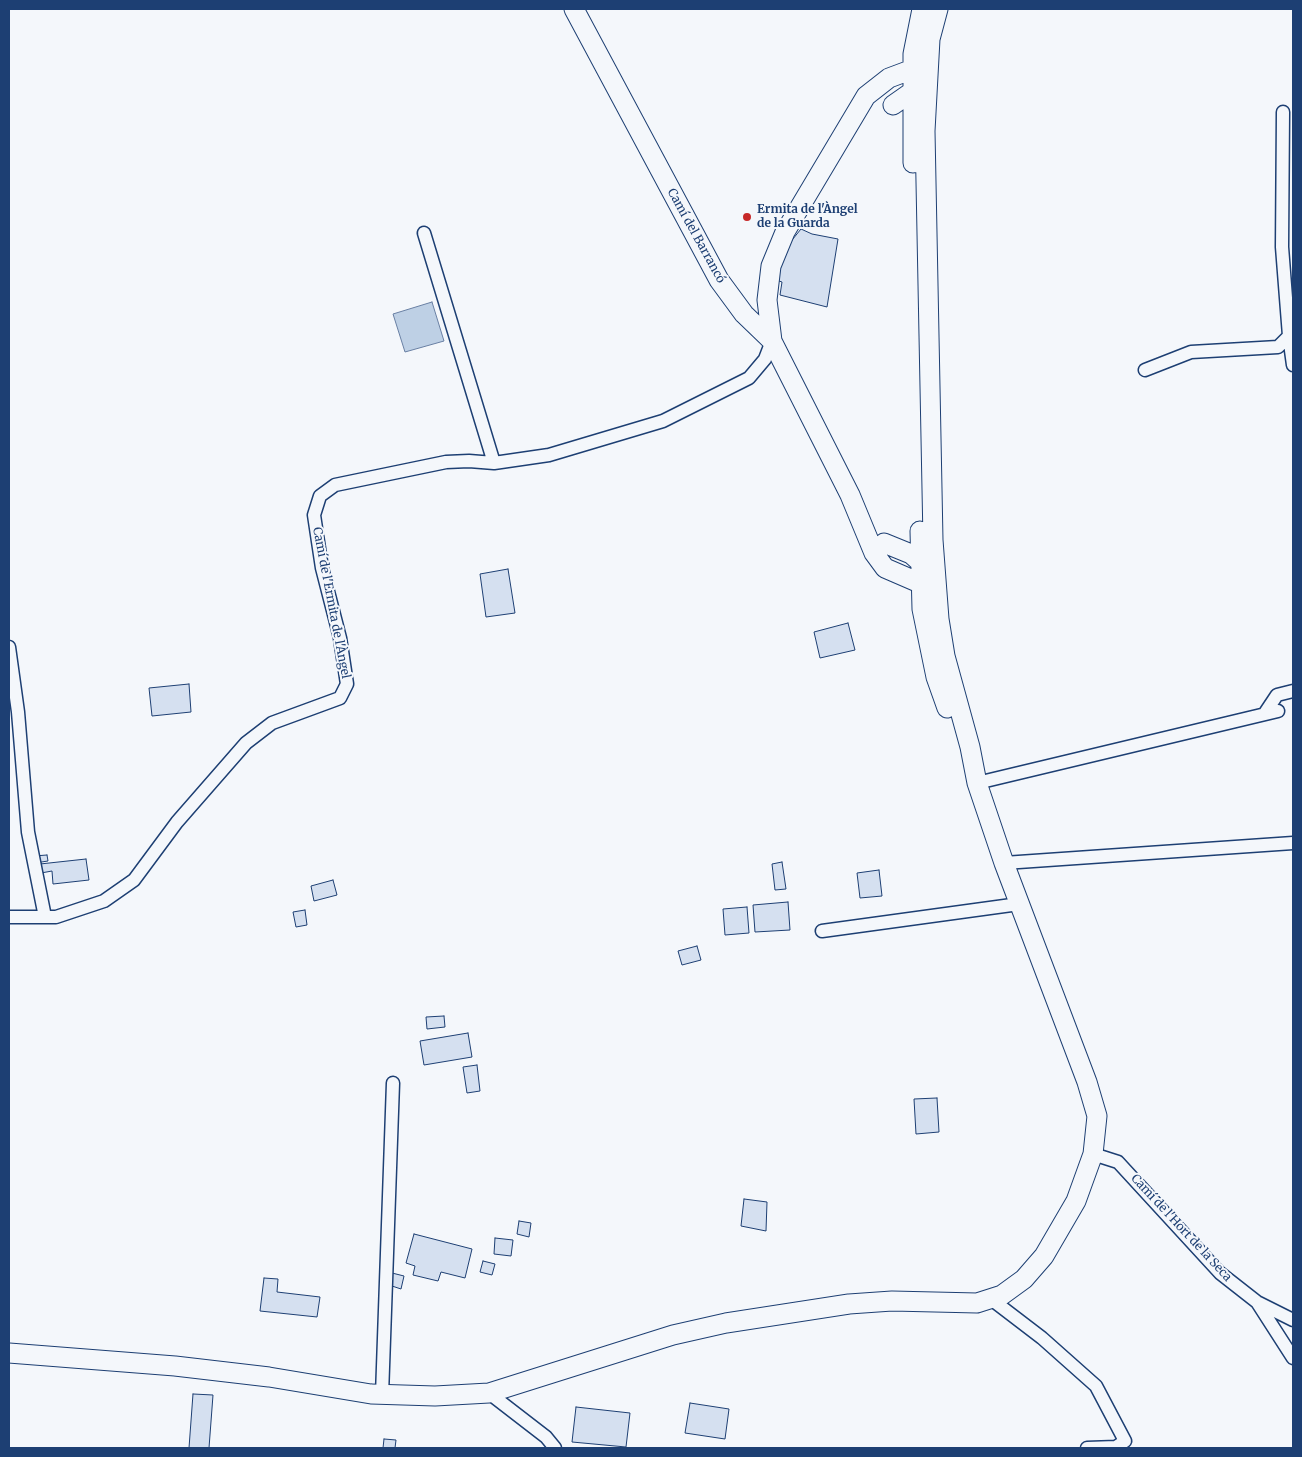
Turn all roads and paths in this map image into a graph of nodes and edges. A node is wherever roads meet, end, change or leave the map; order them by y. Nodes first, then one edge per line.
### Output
1 (574, 9) edge
2 (922, 9) edge
3 (929, 9) edge
4 (938, 9) edge
5 (913, 69) junction
6 (890, 78) junction
7 (913, 91) junction
8 (893, 105) junction
9 (855, 112) junction
10 (1283, 112) dead end
11 (913, 116) junction
12 (926, 150) junction
13 (424, 233) dead end
14 (1291, 336) edge
15 (772, 341) junction
16 (1293, 365) edge
17 (1145, 370) dead end
18 (930, 410) junction
19 (494, 463) junction
20 (920, 525) junction
21 (875, 540) junction
22 (916, 558) junction
23 (904, 575) junction
24 (922, 584) junction
25 (941, 632) junction
26 (9, 647) edge
27 (1293, 691) edge
28 (1278, 711) dead end
29 (1265, 713) junction
30 (977, 783) junction
31 (1293, 842) edge
32 (1004, 863) junction
33 (1019, 904) junction
34 (9, 917) edge
35 (45, 917) junction
36 (822, 931) dead end
37 (393, 1083) dead end
38 (1093, 1154) junction
39 (991, 1299) junction
40 (1257, 1302) junction
41 (1293, 1320) edge
42 (9, 1353) edge
43 (1293, 1358) edge
44 (489, 1393) junction
45 (382, 1395) junction
46 (555, 1448) edge
47 (1087, 1448) edge

1 - 15 main road, Camí del Barrancó
2 - 5 main road
3 - 7 main road
4 - 12 main road
5 - 6 main road
5 - 7 main road
6 - 7 main road
6 - 9 main road
7 - 8 main road
7 - 11 main road
7 - 12 main road
8 - 9 main road
8 - 11 main road
9 - 15 main road
10 - 14 street
11 - 20 main road
12 - 18 main road
13 - 19 street
14 - 16 street
14 - 17 street
15 - 19 street, Camí de l'Ermita de l'Àngel
15 - 21 main road, Camí del Barrancó
18 - 22 main road
18 - 25 main road
19 - 35 street, Camí de l'Ermita de l'Àngel
20 - 21 main road
20 - 22 main road
21 - 22 main road
21 - 23 main road, Camí del Barrancó
22 - 23 main road
22 - 24 main road
22 - 25 main road
23 - 24 main road, Camí del Barrancó
24 - 30 main road
25 - 30 main road
26 - 35 street
27 - 29 street
28 - 29 street
29 - 30 street
30 - 32 main road
31 - 32 street
32 - 33 main road
33 - 36 street
33 - 38 main road
34 - 35 street, Camí de l'Ermita de l'Àngel
37 - 45 street
38 - 39 main road
38 - 40 street, Camí de l'Hort de la Seca
39 - 44 main road
39 - 47 street
40 - 41 street, Camí de l'Hort de la Seca
40 - 43 street
42 - 45 main road
44 - 45 main road
44 - 46 street

